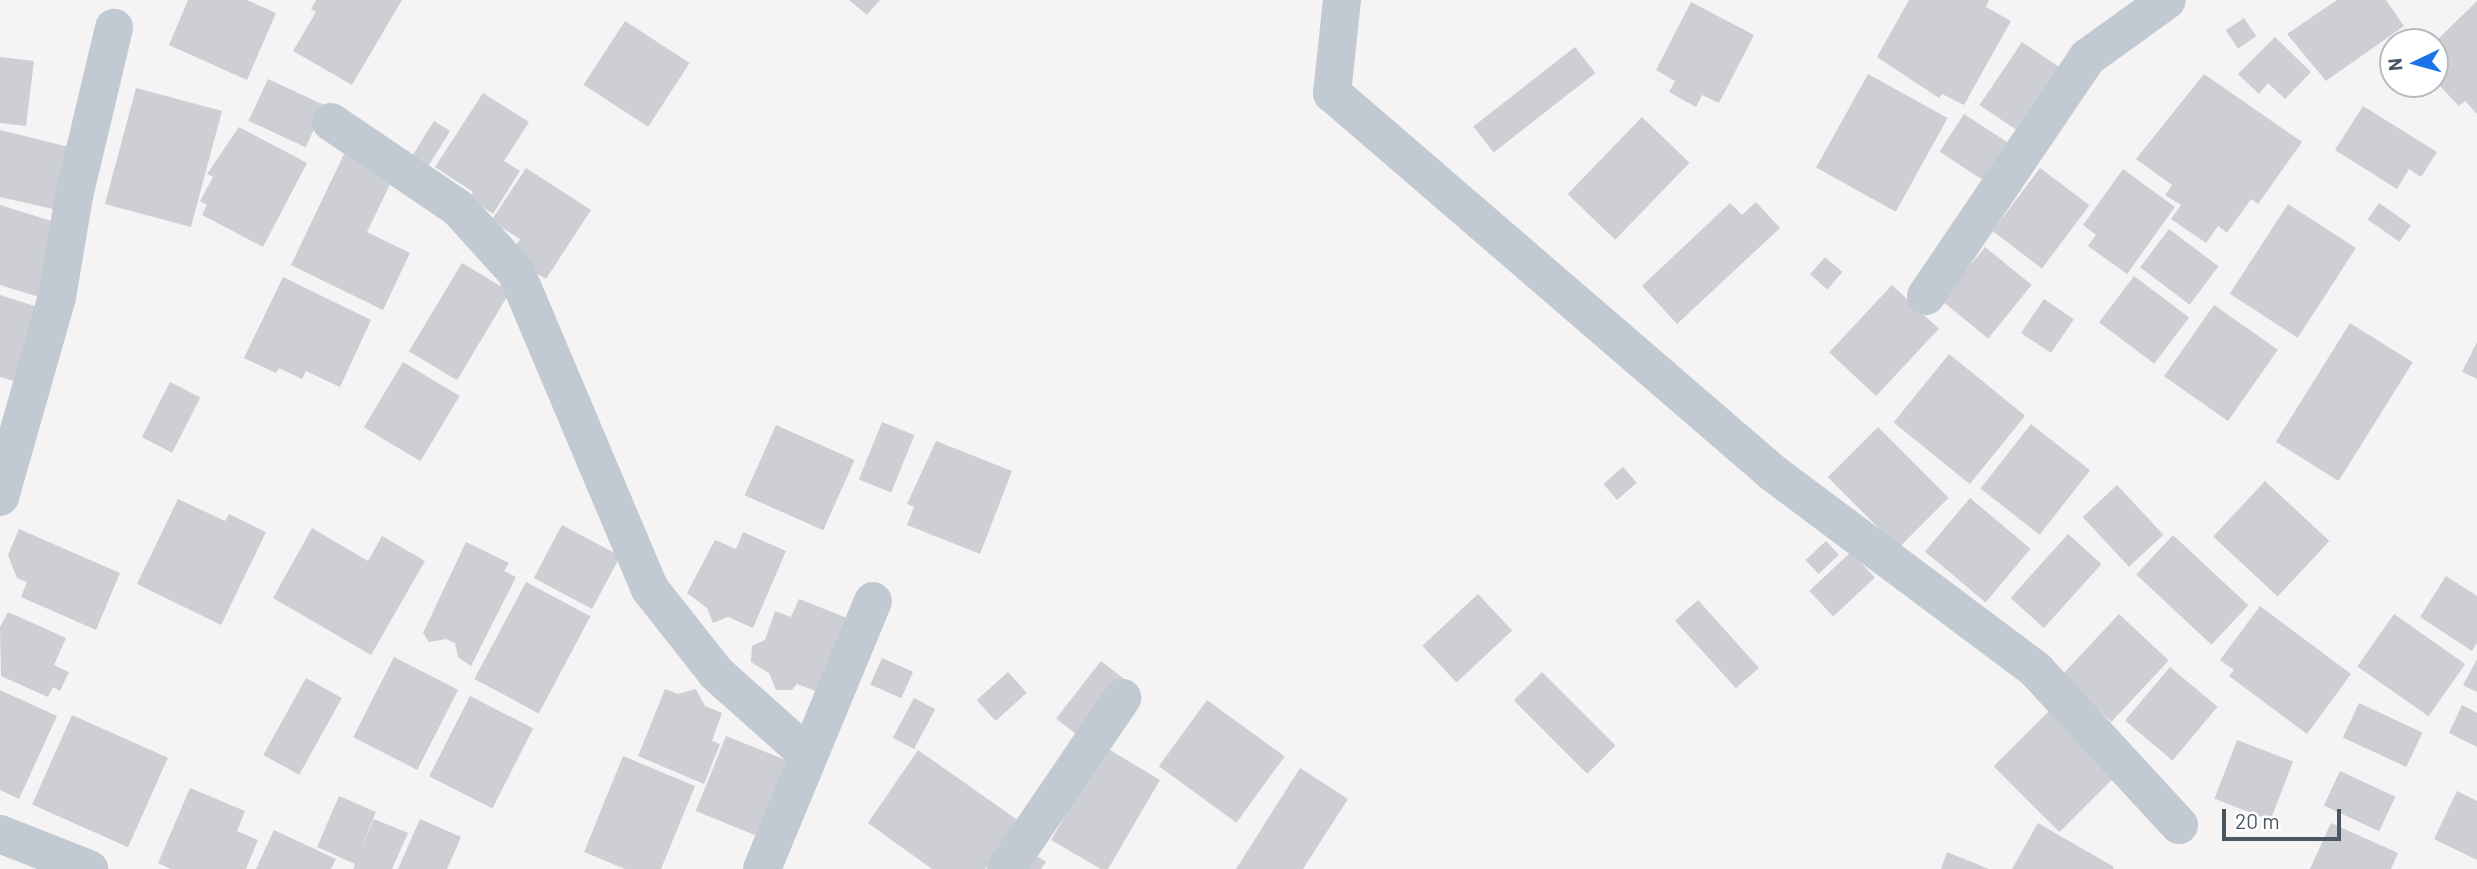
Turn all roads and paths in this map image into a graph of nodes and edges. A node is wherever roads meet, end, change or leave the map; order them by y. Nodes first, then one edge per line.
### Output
1 (1342, 0) edge
2 (2167, 0) edge
3 (114, 28) dead end
4 (331, 122) dead end
5 (1926, 296) dead end
6 (0, 497) edge
7 (873, 601) dead end
8 (1122, 698) dead end
9 (808, 755) junction
10 (2179, 825) dead end
11 (0, 834) edge
12 (89, 869) edge
13 (762, 869) edge
14 (1006, 869) edge

1 - 10 street
2 - 5 street
3 - 6 street
4 - 9 street
7 - 9 street
8 - 14 street
9 - 13 street
11 - 12 street

